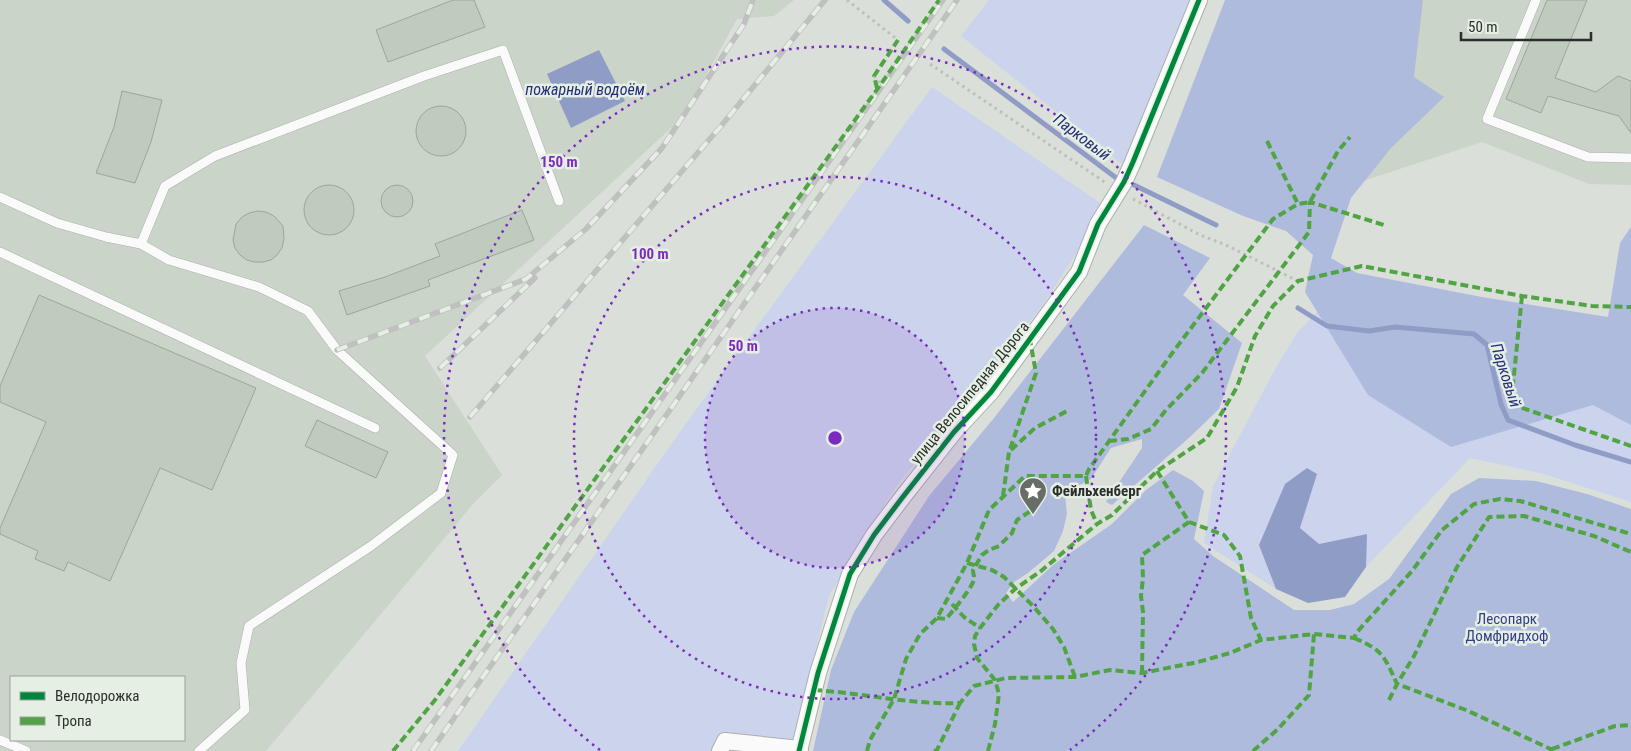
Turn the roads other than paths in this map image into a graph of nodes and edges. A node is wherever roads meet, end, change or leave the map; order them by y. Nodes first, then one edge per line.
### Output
1 (1199, 0) edge
2 (1536, 0) edge
3 (1631, 158) edge
4 (0, 198) edge
5 (559, 201) dead end
6 (141, 244) junction
7 (0, 252) edge
8 (376, 428) dead end
9 (0, 740) edge
10 (800, 750) edge
11 (26, 751) edge
12 (199, 751) edge
13 (720, 751) edge

1 - 10 street, улица Велосипедная Дорога
2 - 3 lane
4 - 6 lane
5 - 6 lane
6 - 12 lane
7 - 8 lane
9 - 11 lane
10 - 13 street

